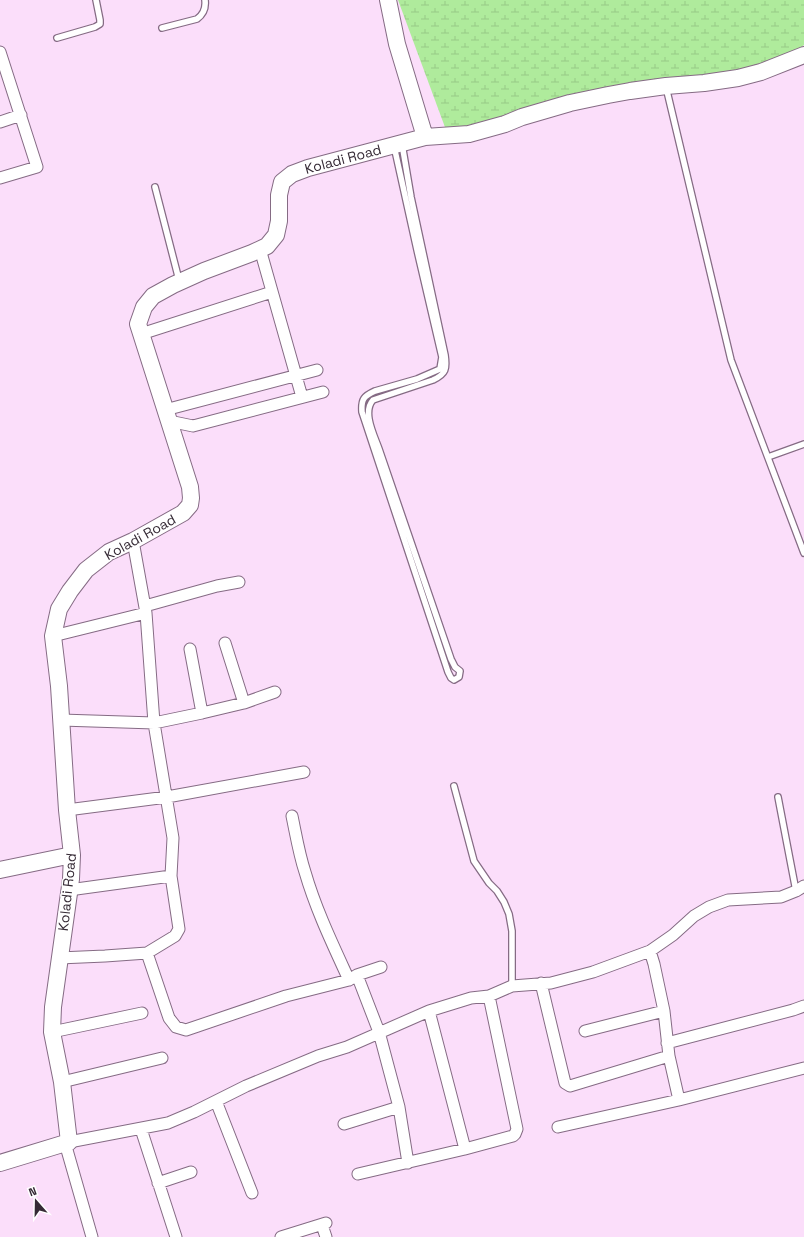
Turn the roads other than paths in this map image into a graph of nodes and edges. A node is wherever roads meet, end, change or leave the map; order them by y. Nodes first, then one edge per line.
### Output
1 (96, 0) edge
2 (205, 0) edge
3 (388, 0) edge
4 (162, 28) dead end
5 (57, 38) dead end
6 (804, 55) edge
7 (1, 57) edge
8 (666, 86) junction
9 (21, 115) junction
10 (0, 122) edge
11 (425, 137) junction
12 (398, 144) junction
13 (0, 178) edge
14 (155, 187) dead end
15 (260, 249) junction
16 (179, 282) junction
17 (272, 292) junction
18 (141, 334) junction
19 (317, 370) dead end
20 (296, 376) junction
21 (323, 392) dead end
22 (302, 397) junction
23 (167, 416) junction
24 (804, 444) edge
25 (768, 457) junction
26 (133, 541) junction
27 (804, 553) edge
28 (239, 582) dead end
29 (146, 610) junction
30 (53, 636) junction
31 (224, 643) dead end
32 (190, 649) dead end
33 (275, 692) dead end
34 (244, 703) junction
35 (202, 713) junction
36 (61, 720) junction
37 (154, 723) junction
38 (304, 772) dead end
39 (454, 786) dead end
40 (167, 797) junction
41 (778, 797) dead end
42 (67, 810) junction
43 (292, 816) dead end
44 (72, 855) junction
45 (0, 870) edge
46 (171, 876) junction
47 (800, 888) edge
48 (69, 890) junction
49 (650, 951) junction
50 (146, 954) junction
51 (59, 958) junction
52 (381, 967) dead end
53 (353, 978) junction
54 (542, 983) junction
55 (512, 986) junction
56 (489, 996) junction
57 (804, 1006) edge
58 (429, 1011) junction
59 (664, 1011) junction
60 (142, 1014) dead end
61 (585, 1031) dead end
62 (52, 1032) junction
63 (380, 1032) junction
64 (667, 1043) junction
65 (669, 1056) junction
66 (162, 1058) dead end
67 (804, 1068) edge
68 (62, 1082) junction
69 (679, 1100) junction
70 (216, 1101) junction
71 (399, 1107) junction
72 (344, 1124) dead end
73 (558, 1127) dead end
74 (140, 1129) junction
75 (67, 1143) junction
76 (465, 1149) junction
77 (0, 1163) edge
78 (408, 1163) junction
79 (191, 1172) dead end
80 (358, 1174) dead end
81 (158, 1183) junction
82 (252, 1193) dead end
83 (295, 1235) edge
84 (92, 1237) edge
85 (176, 1237) edge
86 (281, 1237) edge
87 (326, 1237) edge

1 - 5 lane
2 - 4 lane
3 - 11 street
6 - 8 street, Koladi Road
7 - 9 street
8 - 11 street, Koladi Road
8 - 25 lane
9 - 10 street
9 - 13 street
11 - 12 street, Koladi Road
12 - 12 lane
12 - 15 street, Koladi Road
14 - 16 lane
15 - 16 street, Koladi Road
15 - 17 street
16 - 18 street, Koladi Road
17 - 18 street
17 - 20 street
18 - 23 street, Koladi Road
19 - 20 street
20 - 22 street
20 - 23 street
21 - 22 street
22 - 23 street
23 - 26 street, Koladi Road
24 - 25 lane
25 - 27 lane
26 - 29 street
26 - 30 street, Koladi Road
28 - 29 street
29 - 30 street
29 - 37 street
30 - 36 street, Koladi Road
31 - 34 street
32 - 35 street
33 - 34 street
34 - 35 street
35 - 37 street
36 - 37 street
36 - 42 street, Koladi Road
37 - 40 street
38 - 40 street
39 - 55 lane
40 - 42 street
40 - 46 street
41 - 47 lane
42 - 44 street, Koladi Road
43 - 53 street
44 - 45 street
44 - 48 street, Koladi Road
46 - 48 street
46 - 50 street
47 - 49 street
48 - 51 street, Koladi Road
49 - 54 street
49 - 59 street
50 - 51 street
50 - 53 street
51 - 62 street, Koladi Road
52 - 53 street
53 - 63 street
54 - 55 street
54 - 65 street
55 - 56 street
56 - 58 street
56 - 76 street
57 - 64 street
58 - 63 street
58 - 76 street
59 - 61 street
59 - 64 street
60 - 62 street
62 - 68 street, Koladi Road
63 - 70 street
63 - 71 street
64 - 65 street
65 - 69 street
66 - 68 street
67 - 69 street
68 - 75 street, Koladi Road
69 - 73 street
70 - 74 street
70 - 82 street
71 - 72 street
71 - 78 street
74 - 75 street
74 - 81 street
75 - 77 street
75 - 84 street
76 - 78 street
78 - 80 street
79 - 81 street
81 - 85 street
83 - 86 street
83 - 87 street

